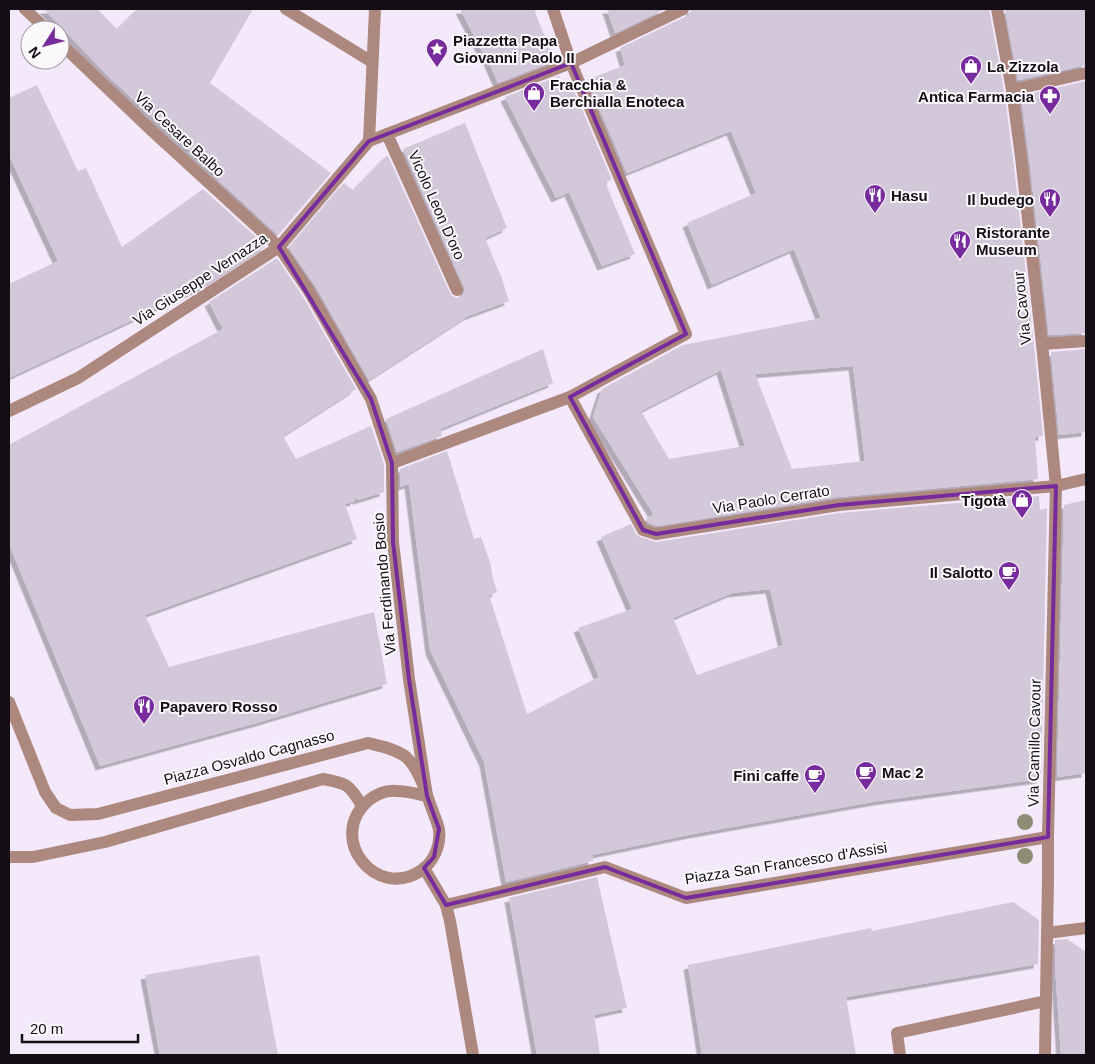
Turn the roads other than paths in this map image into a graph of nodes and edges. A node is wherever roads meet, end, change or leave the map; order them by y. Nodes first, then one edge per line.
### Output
1 (25, 9) edge
2 (286, 9) edge
3 (375, 9) edge
4 (553, 9) edge
5 (683, 9) edge
6 (997, 9) edge
7 (37, 20) edge
8 (70, 52) edge
9 (372, 62) junction
10 (571, 63) junction
11 (1086, 73) edge
12 (1012, 90) junction
13 (387, 134) junction
14 (368, 141) junction
15 (279, 247) junction
16 (457, 290) dead end
17 (1086, 341) edge
18 (1042, 344) junction
19 (570, 397) junction
20 (9, 411) edge
21 (392, 463) junction
22 (1086, 478) edge
23 (1056, 486) junction
24 (9, 702) edge
25 (427, 796) junction
26 (362, 806) junction
27 (1048, 837) junction
28 (9, 857) edge
29 (424, 868) junction
30 (446, 905) junction
31 (1086, 928) edge
32 (1047, 933) junction
33 (1046, 1001) junction
34 (473, 1055) edge
35 (900, 1055) edge
36 (1045, 1055) edge

1 - 7 street
2 - 9 street
3 - 9 street
4 - 10 street
5 - 10 street, Via Giuseppe Vernazza
6 - 12 street, Via Cavour
8 - 15 street, Via Cesare Balbo
9 - 14 street
10 - 13 street, Via Giuseppe Vernazza
10 - 19 street
11 - 12 street
12 - 18 street, Via Cavour
13 - 14 street, Via Giuseppe Vernazza
13 - 16 street, Vicolo Leon D'oro
14 - 15 street, Via Giuseppe Vernazza
15 - 20 street, Via Giuseppe Vernazza
15 - 21 street, Via Ferdinando Bosio
17 - 18 street
18 - 23 street, Via Cavour
19 - 21 street
19 - 23 street, Via Paolo Cerrato
21 - 25 street, Via Ferdinando Bosio
22 - 23 street, Via Paolo Cerrato
23 - 27 street, Via Camillo Cavour
24 - 25 street, Piazza Osvaldo Cagnasso
25 - 26 street
25 - 29 street
26 - 28 street
26 - 29 street
27 - 30 street, Piazza San Francesco d'Assisi
27 - 32 street, Via Camillo Cavour
29 - 30 street
30 - 34 street
31 - 32 street
32 - 33 street, Via Camillo Cavour
33 - 35 street
33 - 36 street, Via Camillo Cavour

